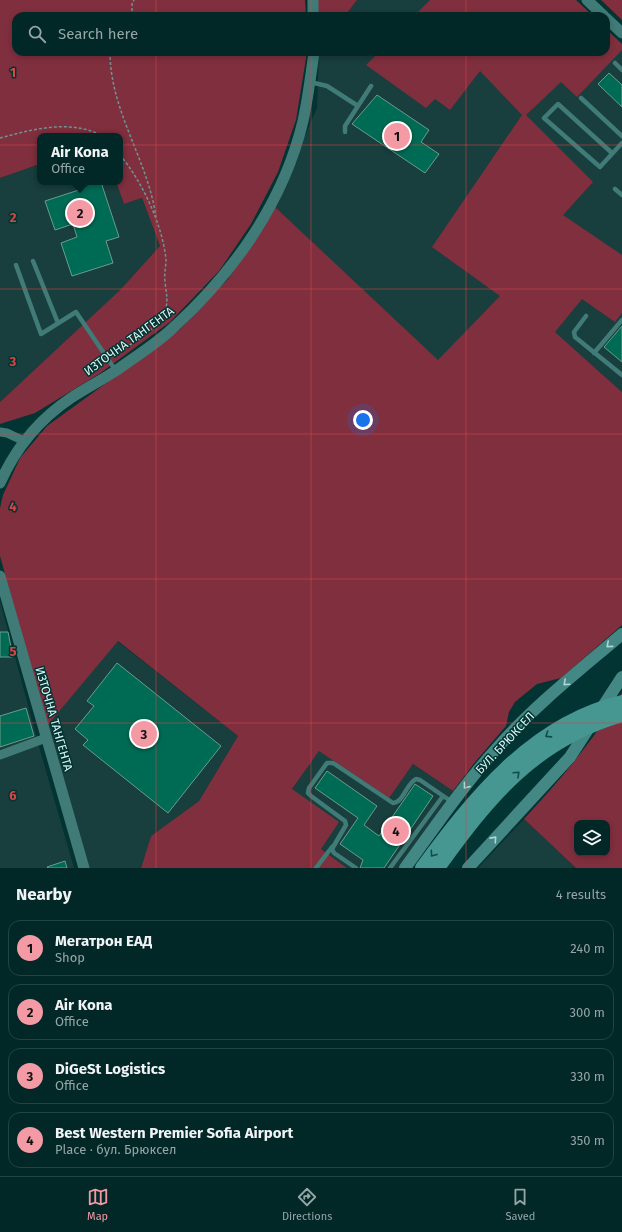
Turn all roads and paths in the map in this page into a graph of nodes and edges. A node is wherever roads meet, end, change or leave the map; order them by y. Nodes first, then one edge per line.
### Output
1 (134, 0) edge
2 (313, 0) edge
3 (587, 0) edge
4 (132, 12) edge
5 (313, 12) edge
6 (600, 12) edge
7 (610, 22) edge
8 (622, 33) edge
9 (111, 56) edge
10 (313, 56) edge
11 (615, 62) dead end
12 (622, 70) edge
13 (310, 82) junction
14 (371, 86) dead end
15 (581, 98) dead end
16 (358, 106) junction
17 (345, 132) dead end
18 (97, 133) edge
19 (622, 136) edge
20 (0, 138) edge
21 (622, 143) edge
22 (612, 153) junction
23 (123, 160) edge
24 (615, 189) dead end
25 (622, 195) edge
26 (157, 221) junction
27 (33, 261) dead end
28 (16, 265) dead end
29 (586, 316) dead end
30 (622, 320) edge
31 (58, 323) junction
32 (594, 353) junction
33 (112, 366) junction
34 (622, 375) edge
35 (0, 432) edge
36 (24, 441) junction
37 (0, 483) edge
38 (0, 576) edge
39 (622, 634) edge
40 (622, 677) edge
41 (622, 702) edge
42 (622, 715) edge
43 (46, 738) junction
44 (0, 755) edge
45 (443, 796) junction
46 (454, 803) junction
47 (449, 842) junction
48 (332, 847) junction
49 (84, 868) edge
50 (316, 868) edge
51 (356, 868) edge
52 (390, 868) edge
53 (405, 868) edge
54 (422, 868) edge
55 (438, 868) edge
56 (468, 868) edge

1 - 4 path
2 - 5 street
3 - 6 street
7 - 8 street
9 - 26 path
10 - 13 street, ИЗТОЧНА ТАНГЕНТА
11 - 12 lane
13 - 16 lane
13 - 33 street, ИЗТОЧНА ТАНГЕНТА
14 - 16 lane
15 - 19 lane
16 - 17 lane
18 - 20 path
21 - 22 lane
22 - 22 lane
23 - 26 path
24 - 25 lane
26 - 33 path
27 - 31 lane
28 - 31 lane
29 - 32 lane
30 - 32 lane
31 - 33 lane
32 - 34 lane
33 - 36 street, ИЗТОЧНА ТАНГЕНТА
35 - 36 street
36 - 37 street, ИЗТОЧНА ТАНГЕНТА
38 - 43 street, ИЗТОЧНА ТАНГЕНТА
39 -> 46 main road, БУЛ. БРЮКСЕЛ
56 -> 40 main road
41 -> 47 main road, БУЛ. БРЮКСЕЛ
47 -> 42 main road, БУЛ. БРЮКСЕЛ
43 - 44 street
43 - 49 street, ИЗТОЧНА ТАНГЕНТА
45 - 46 lane
45 - 48 lane
45 - 52 lane
46 - 53 main road, БУЛ. БРЮКСЕЛ
47 -> 54 main road, БУЛ. БРЮКСЕЛ
47 - 55 main road, БУЛ. БРЮКСЕЛ
48 - 50 lane
48 - 51 lane

